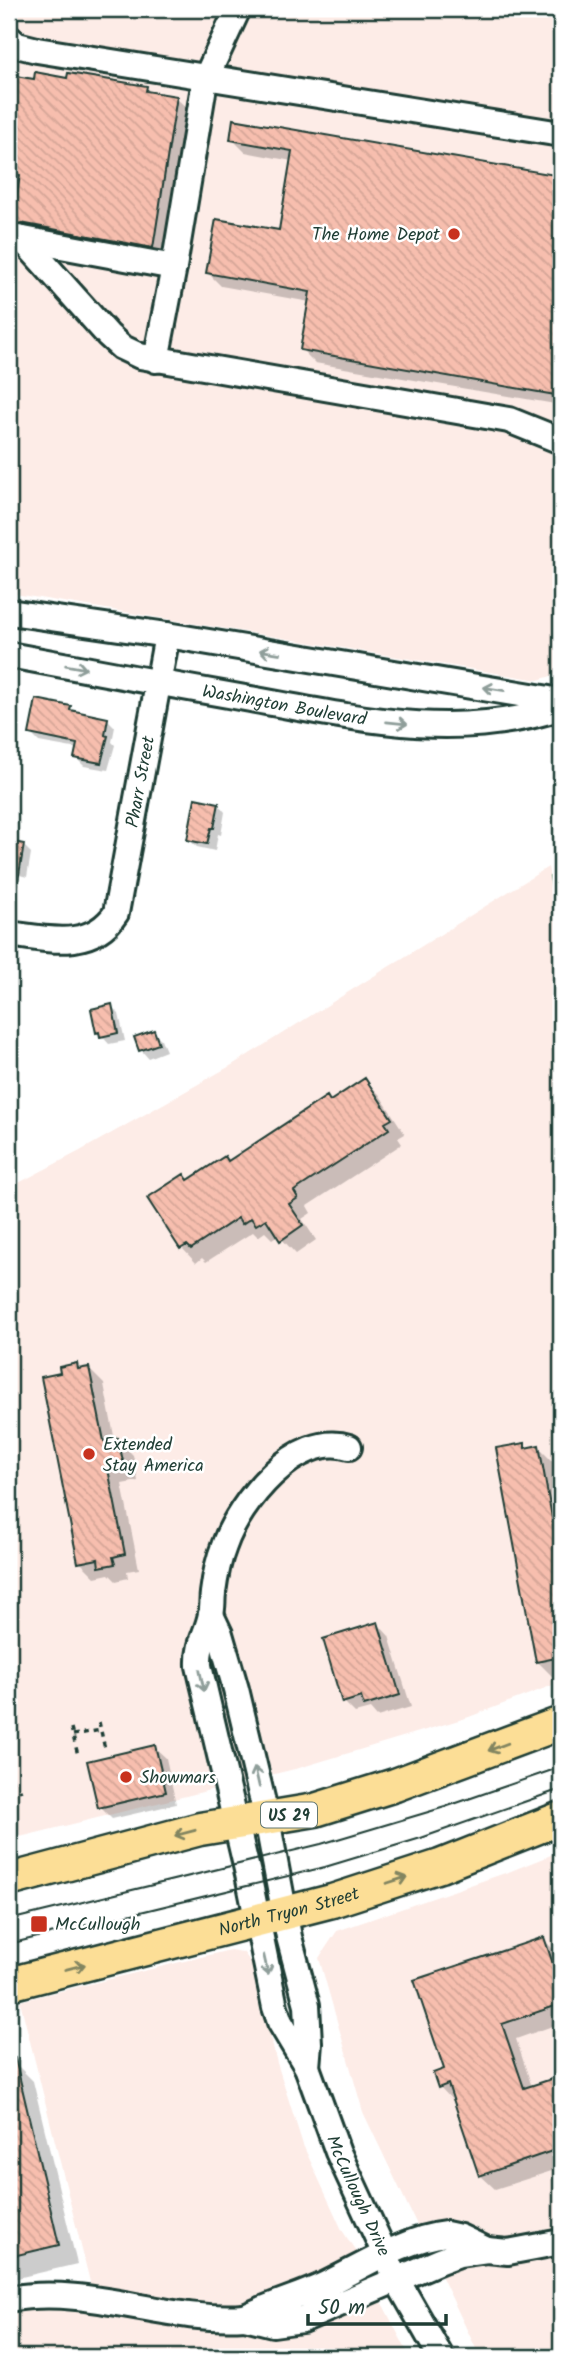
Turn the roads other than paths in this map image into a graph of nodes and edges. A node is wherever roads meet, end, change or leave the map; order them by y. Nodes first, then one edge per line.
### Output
1 (237, 9) edge
2 (9, 38) edge
3 (206, 76) junction
4 (561, 134) edge
5 (15, 238) edge
6 (174, 267) junction
7 (156, 360) junction
8 (561, 440) edge
9 (9, 612) edge
10 (167, 635) junction
11 (9, 655) edge
12 (158, 682) junction
13 (561, 701) edge
14 (561, 707) edge
15 (9, 934) edge
16 (349, 1447) dead end
17 (211, 1615) junction
18 (561, 1723) edge
19 (561, 1818) edge
20 (267, 1819) junction
21 (235, 1824) junction
22 (9, 1880) edge
23 (271, 1917) junction
24 (9, 1984) edge
25 (561, 2242) edge
26 (487, 2250) junction
27 (386, 2255) junction
28 (397, 2280) junction
29 (9, 2299) edge
30 (245, 2317) junction
31 (441, 2357) edge

1 - 3 street
2 - 3 street
3 - 4 street
3 - 6 street
5 - 6 street
5 - 7 street
6 - 7 street
7 - 8 street
9 - 10 street
10 - 12 street, Pharr Street
13 -> 10 street
11 -> 12 street, Washington Boulevard
12 -> 14 street, Washington Boulevard
12 - 15 street, Pharr Street
16 - 17 street, McCullough Drive
20 -> 17 street, McCullough Drive
17 -> 21 street, McCullough Drive
18 -> 20 main road, US 29
23 -> 19 main road, North Tryon Street
20 - 21 main road, US 29
20 - 23 street, McCullough Drive
21 -> 22 main road, US 29
21 - 23 street, McCullough Drive
24 -> 23 main road, North Tryon Street
23 - 27 street, McCullough Drive
25 - 26 street
26 - 27 street
26 - 28 street
27 - 28 street, McCullough Drive
27 - 30 street
28 - 30 street
28 - 31 street, McCullough Drive
29 - 30 street

